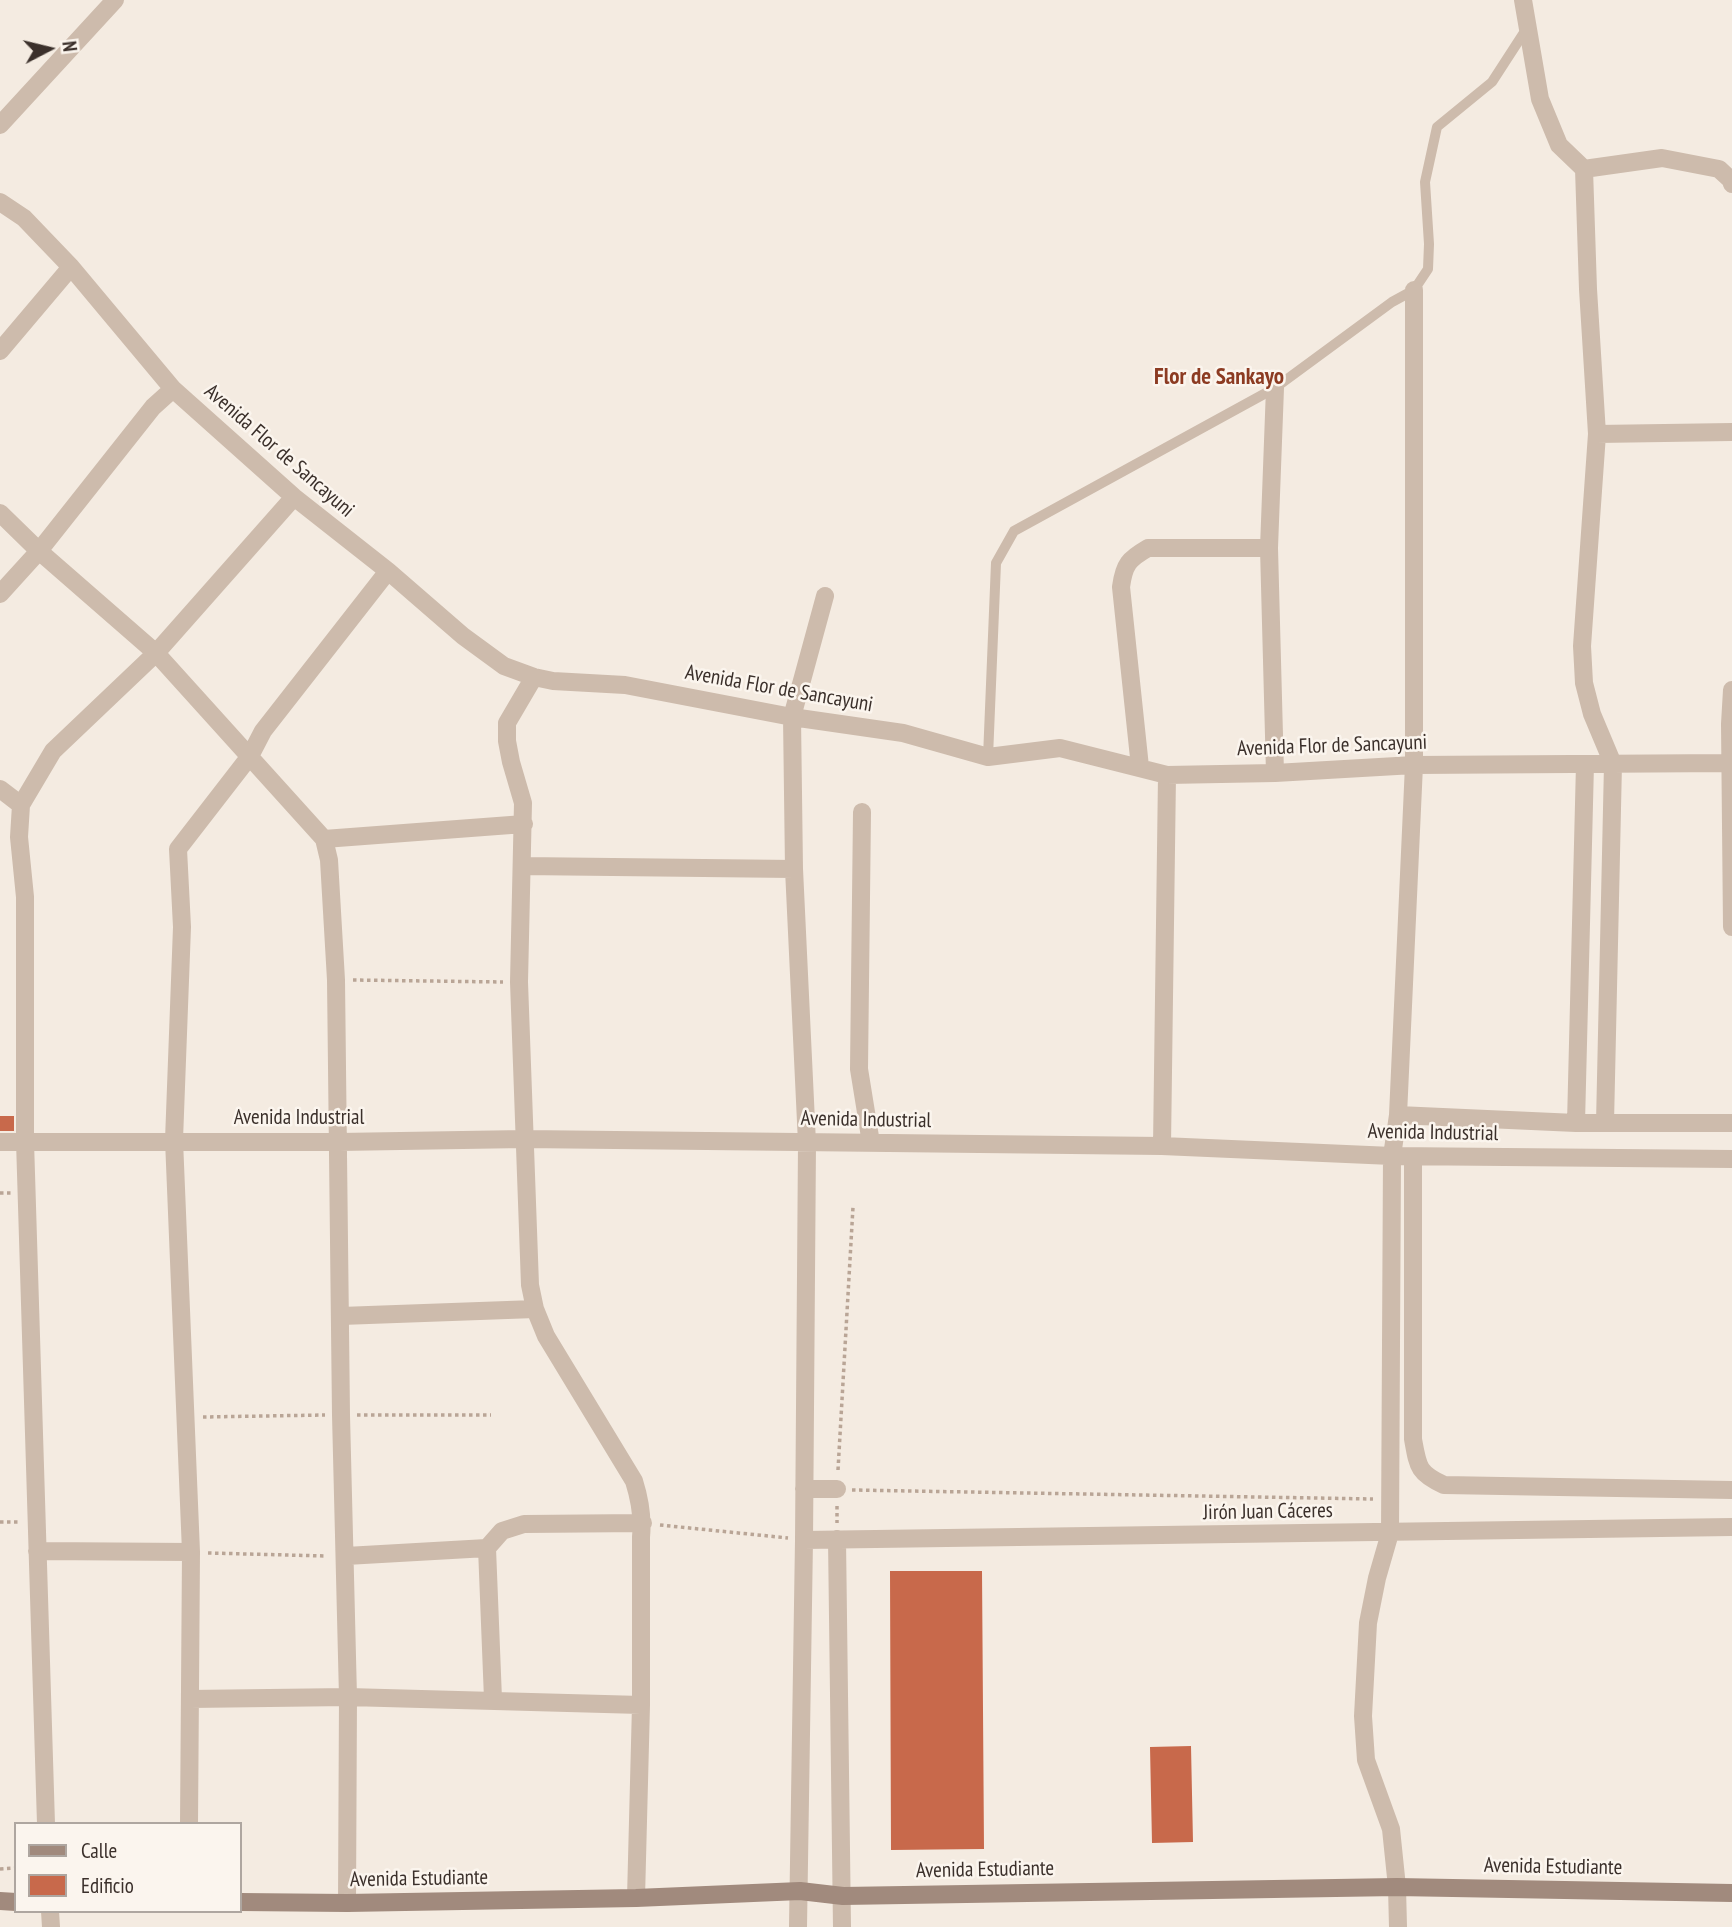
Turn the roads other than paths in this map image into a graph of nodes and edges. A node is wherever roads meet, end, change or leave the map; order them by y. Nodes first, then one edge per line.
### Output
1 (115, 0) edge
2 (1523, 0) edge
3 (1527, 28) junction
4 (0, 125) edge
5 (1584, 169) junction
6 (1732, 184) edge
7 (0, 202) edge
8 (71, 267) junction
9 (1414, 290) junction
10 (0, 351) edge
11 (1275, 388) junction
12 (173, 389) junction
13 (1732, 432) edge
14 (1597, 434) junction
15 (294, 497) junction
16 (0, 513) edge
17 (1269, 548) junction
18 (39, 551) junction
19 (388, 571) junction
20 (0, 594) edge
21 (825, 596) dead end
22 (156, 653) junction
23 (534, 677) junction
24 (1732, 690) edge
25 (792, 717) junction
26 (250, 756) junction
27 (988, 757) junction
28 (1730, 763) edge
29 (1585, 764) junction
30 (1613, 764) junction
31 (1414, 765) junction
32 (1140, 767) junction
33 (1275, 772) junction
34 (1167, 775) junction
35 (0, 789) edge
36 (22, 806) junction
37 (862, 812) dead end
38 (524, 824) junction
39 (324, 839) junction
40 (522, 866) junction
41 (794, 869) junction
42 (1732, 926) edge
43 (1398, 1115) junction
44 (1576, 1123) junction
45 (1605, 1123) junction
46 (1732, 1123) edge
47 (524, 1139) junction
48 (174, 1140) junction
49 (25, 1141) junction
50 (0, 1142) edge
51 (339, 1142) junction
52 (807, 1143) junction
53 (871, 1143) junction
54 (1162, 1146) junction
55 (1392, 1156) junction
56 (1413, 1157) junction
57 (1732, 1159) edge
58 (535, 1308) junction
59 (341, 1316) junction
60 (804, 1489) junction
61 (837, 1489) road end
62 (1732, 1490) edge
63 (643, 1523) junction
64 (1732, 1527) edge
65 (1390, 1533) junction
66 (837, 1539) junction
67 (804, 1540) junction
68 (487, 1548) junction
69 (37, 1550) junction
70 (191, 1552) junction
71 (346, 1556) junction
72 (348, 1697) junction
73 (190, 1699) junction
74 (493, 1699) junction
75 (641, 1705) junction
76 (46, 1822) edge
77 (188, 1822) edge
78 (1397, 1887) junction
79 (800, 1891) junction
80 (1732, 1893) edge
81 (843, 1896) junction
82 (636, 1899) junction
83 (242, 1902) edge
84 (346, 1903) junction
85 (798, 1927) edge
86 (842, 1927) edge
87 (1398, 1927) edge

1 - 4 street
2 - 3 street
3 - 5 street
3 - 9 lane
5 - 6 street
5 - 14 street
7 - 8 street, Avenida Flor de Sancayuni
8 - 10 street
8 - 12 street, Avenida Flor de Sancayuni
9 - 11 lane
9 - 31 street
11 - 17 street
11 - 27 lane
12 - 15 street, Avenida Flor de Sancayuni
12 - 18 street
13 - 14 street
14 - 30 street
15 - 19 street, Avenida Flor de Sancayuni
15 - 22 street
16 - 18 street
17 - 32 street
17 - 33 street
18 - 20 street
18 - 22 street
19 - 23 street, Avenida Flor de Sancayuni
19 - 26 street
21 - 25 street
22 - 26 street
22 - 36 street
23 - 25 street, Avenida Flor de Sancayuni
23 - 38 street
24 - 28 street
25 - 27 street, Avenida Flor de Sancayuni
25 - 41 street
26 - 39 street
26 - 48 street
27 - 32 street, Avenida Flor de Sancayuni
28 - 30 street, Avenida Flor de Sancayuni
28 - 42 street
29 - 30 street, Avenida Flor de Sancayuni
29 - 31 street, Avenida Flor de Sancayuni
29 - 44 street
30 - 45 street
31 - 33 street, Avenida Flor de Sancayuni
31 - 43 street
32 - 34 street, Avenida Flor de Sancayuni
33 - 34 street, Avenida Flor de Sancayuni
34 - 54 street
35 - 36 street
36 - 49 street
37 - 53 street
38 - 39 street
38 - 40 street
39 - 51 street
40 - 41 street
40 - 47 street
41 - 52 street
43 - 44 street, Avenida Industrial
43 - 55 street
44 - 45 street, Avenida Industrial
45 - 46 street, Avenida Industrial
47 - 51 street, Avenida Industrial
47 - 52 street, Avenida Industrial
47 - 58 street
48 - 49 street, Avenida Industrial
48 - 51 street, Avenida Industrial
48 - 70 street
49 - 50 street, Avenida Industrial
49 - 69 street
51 - 59 street
52 - 53 street, Avenida Industrial
52 - 60 street
53 - 54 street, Avenida Industrial
54 - 55 street, Avenida Industrial
55 - 56 street, Avenida Industrial
55 - 65 street
56 - 57 street, Avenida Industrial
56 - 62 street
58 - 59 street
58 - 63 street
59 - 71 street
60 - 61 street
60 - 67 street
63 - 68 street
63 - 75 street
64 - 65 street, Jirón Juan Cáceres
65 - 66 street, Jirón Juan Cáceres
65 - 78 street
66 - 67 street, Jirón Juan Cáceres
66 - 81 street
67 - 79 street
68 - 71 street
68 - 74 street
69 - 70 street
69 - 76 street
70 - 73 street
71 - 72 street
72 - 73 street
72 - 74 street
72 - 84 street
73 - 77 street
74 - 75 street
75 - 82 street
78 - 80 street, Avenida Estudiante
78 - 81 street, Avenida Estudiante
78 - 87 street
79 - 81 street, Avenida Estudiante
79 - 82 street, Avenida Estudiante
79 - 85 street
81 - 86 street
82 - 84 street, Avenida Estudiante
83 - 84 street, Avenida Estudiante

